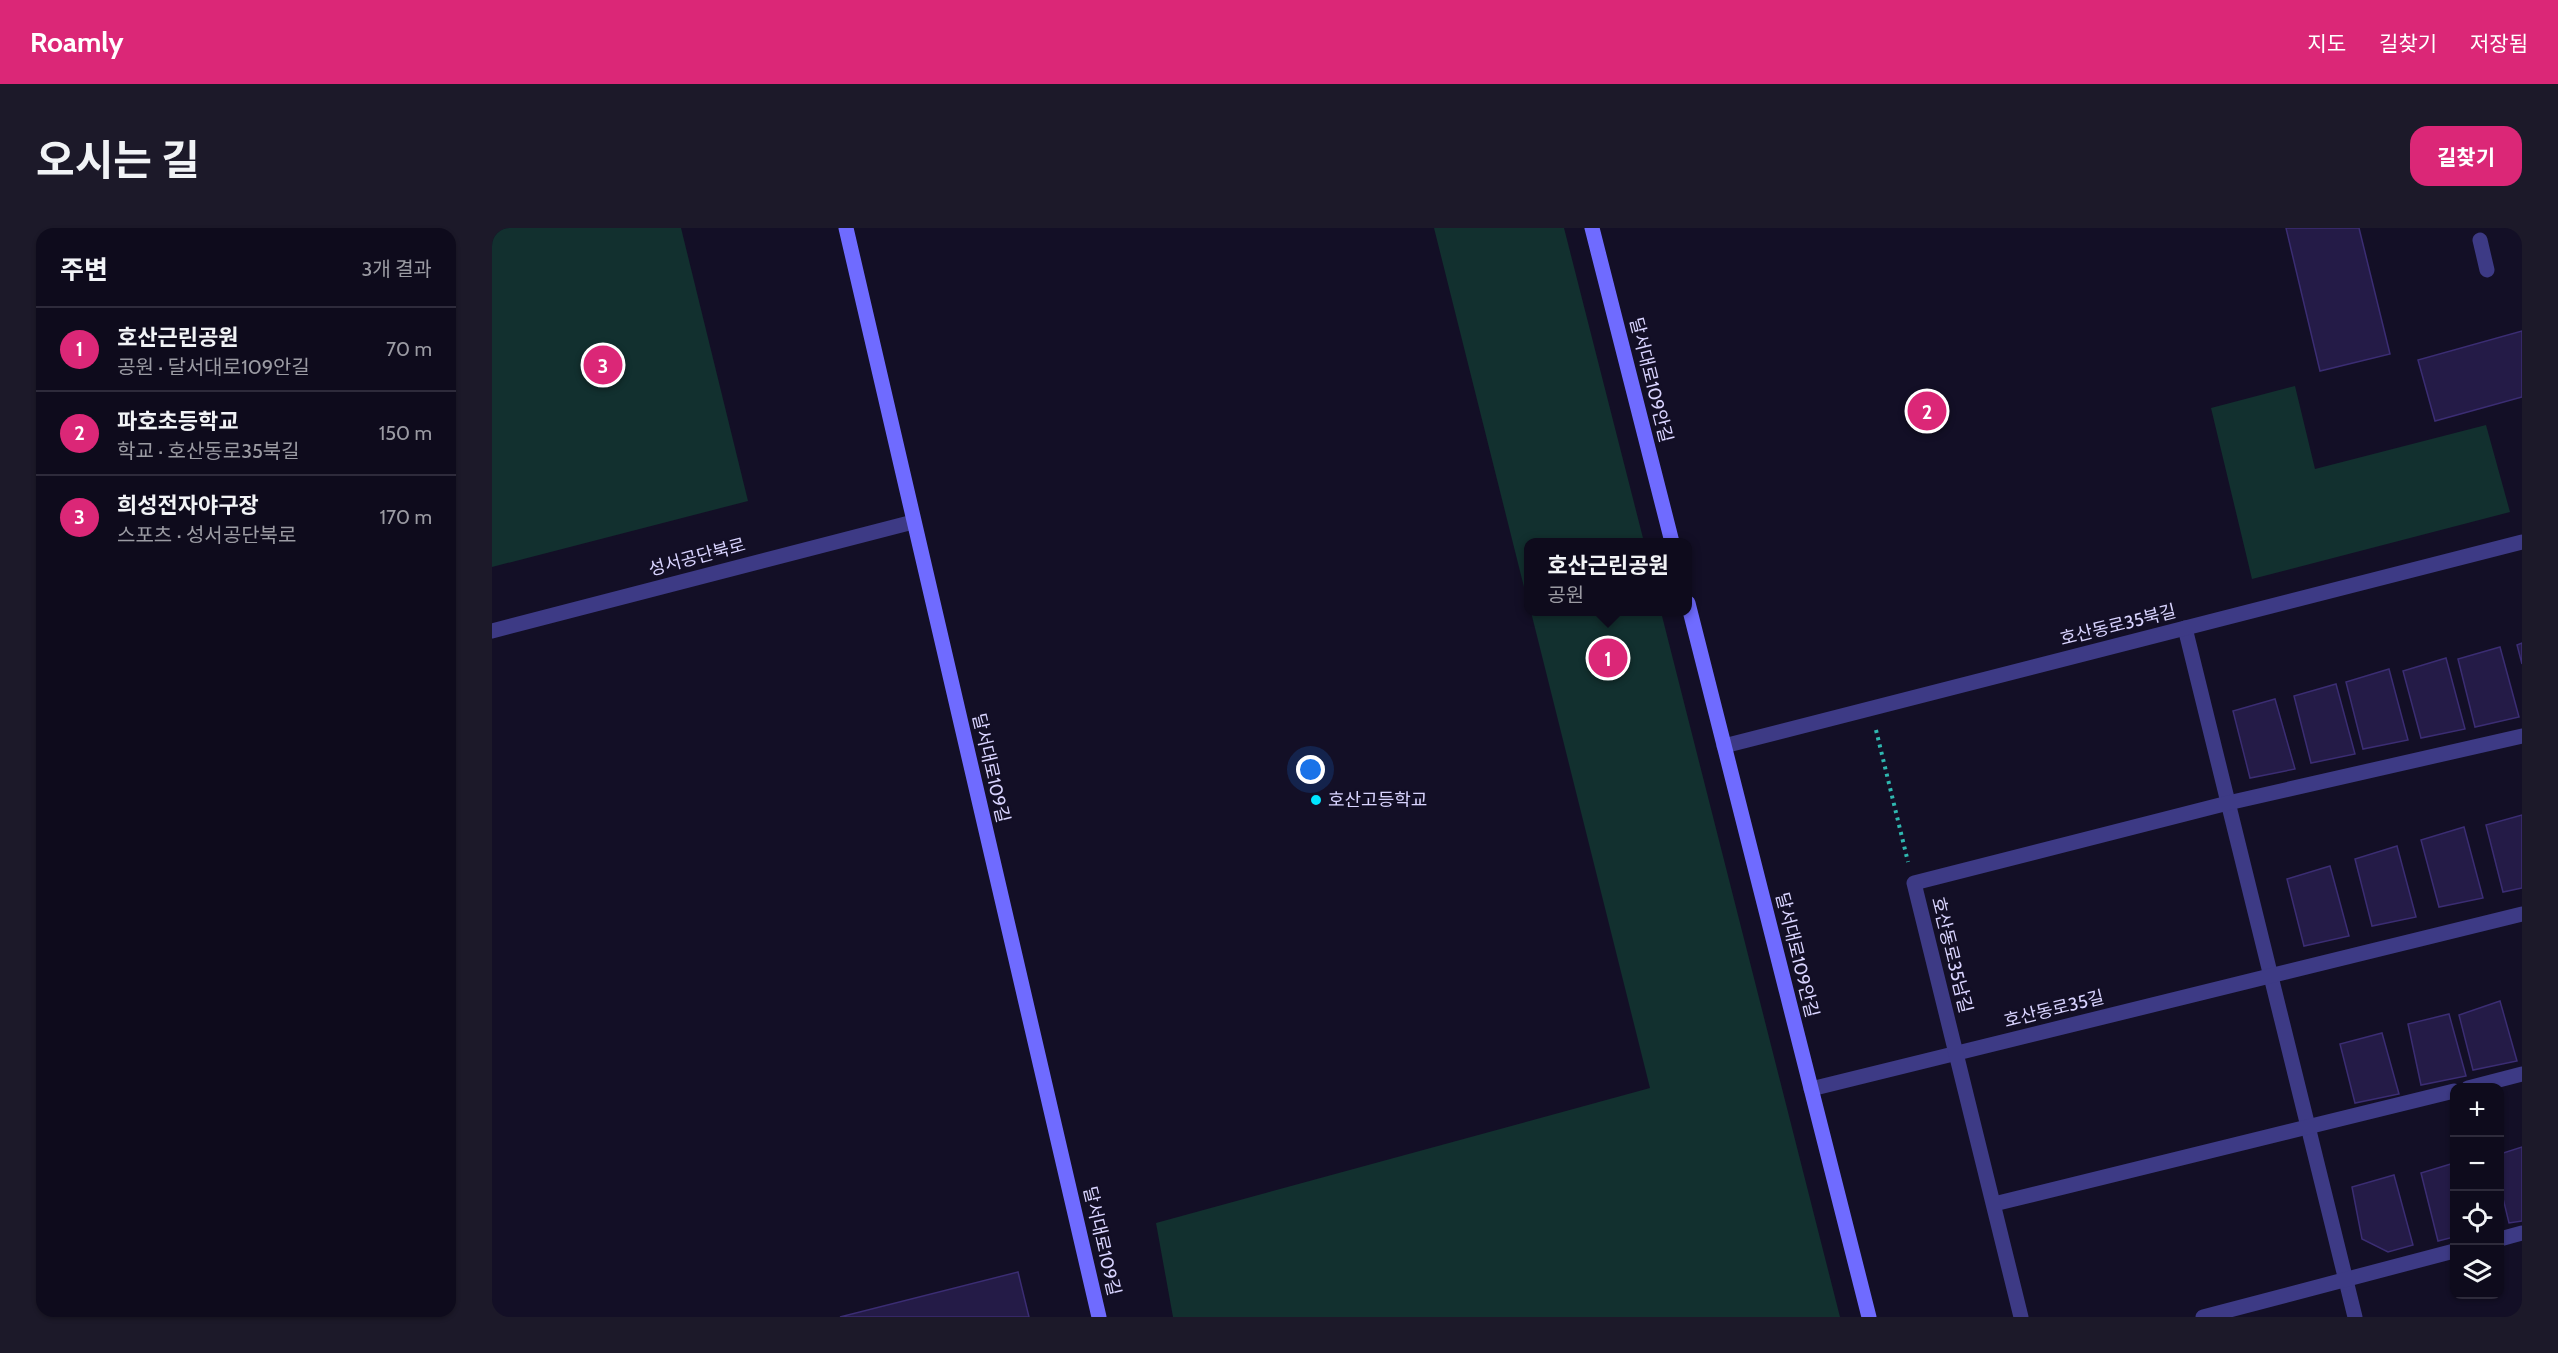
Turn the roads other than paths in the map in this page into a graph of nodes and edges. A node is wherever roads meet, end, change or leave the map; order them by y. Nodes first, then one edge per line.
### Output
1 (846, 228) edge
2 (1592, 228) edge
3 (2480, 240) dead end
4 (2487, 270) dead end
5 (913, 522) junction
6 (1671, 538) edge
7 (2522, 542) edge
8 (1691, 616) edge
9 (2185, 628) junction
10 (492, 631) edge
11 (2522, 736) edge
12 (1724, 746) junction
13 (2228, 803) junction
14 (2522, 914) edge
15 (2271, 976) junction
16 (1956, 1053) junction
17 (2522, 1074) edge
18 (2487, 1083) edge
19 (1811, 1089) junction
20 (2450, 1092) edge
21 (2308, 1127) junction
22 (1994, 1204) junction
23 (2522, 1233) edge
24 (2504, 1238) edge
25 (2450, 1252) edge
26 (2346, 1279) junction
27 (1099, 1317) edge
28 (1869, 1317) edge
29 (2021, 1317) edge
30 (2203, 1317) edge
31 (2355, 1317) edge

1 - 5 street, 달서대로109길
2 - 6 street, 달서대로109안길
3 - 4 street
5 - 10 street, 성서공단북로
5 - 27 street, 달서대로109길
7 - 9 street, 호산동로35북길
8 - 12 street, 달서대로109안길
9 - 12 street, 호산동로35북길
9 - 13 street
11 - 13 street
12 - 19 street, 달서대로109안길
13 - 15 street
13 - 16 street, 호산동로35남길
14 - 15 street, 호산동로35길
15 - 16 street, 호산동로35길
15 - 21 street
16 - 19 street, 호산동로35길
16 - 22 street, 호산동로35남길
17 - 18 street
19 - 28 street, 달서대로109안길
20 - 21 street
21 - 22 street
21 - 26 street
22 - 29 street, 호산동로35남길
23 - 24 street
25 - 26 street
26 - 30 street
26 - 31 street

